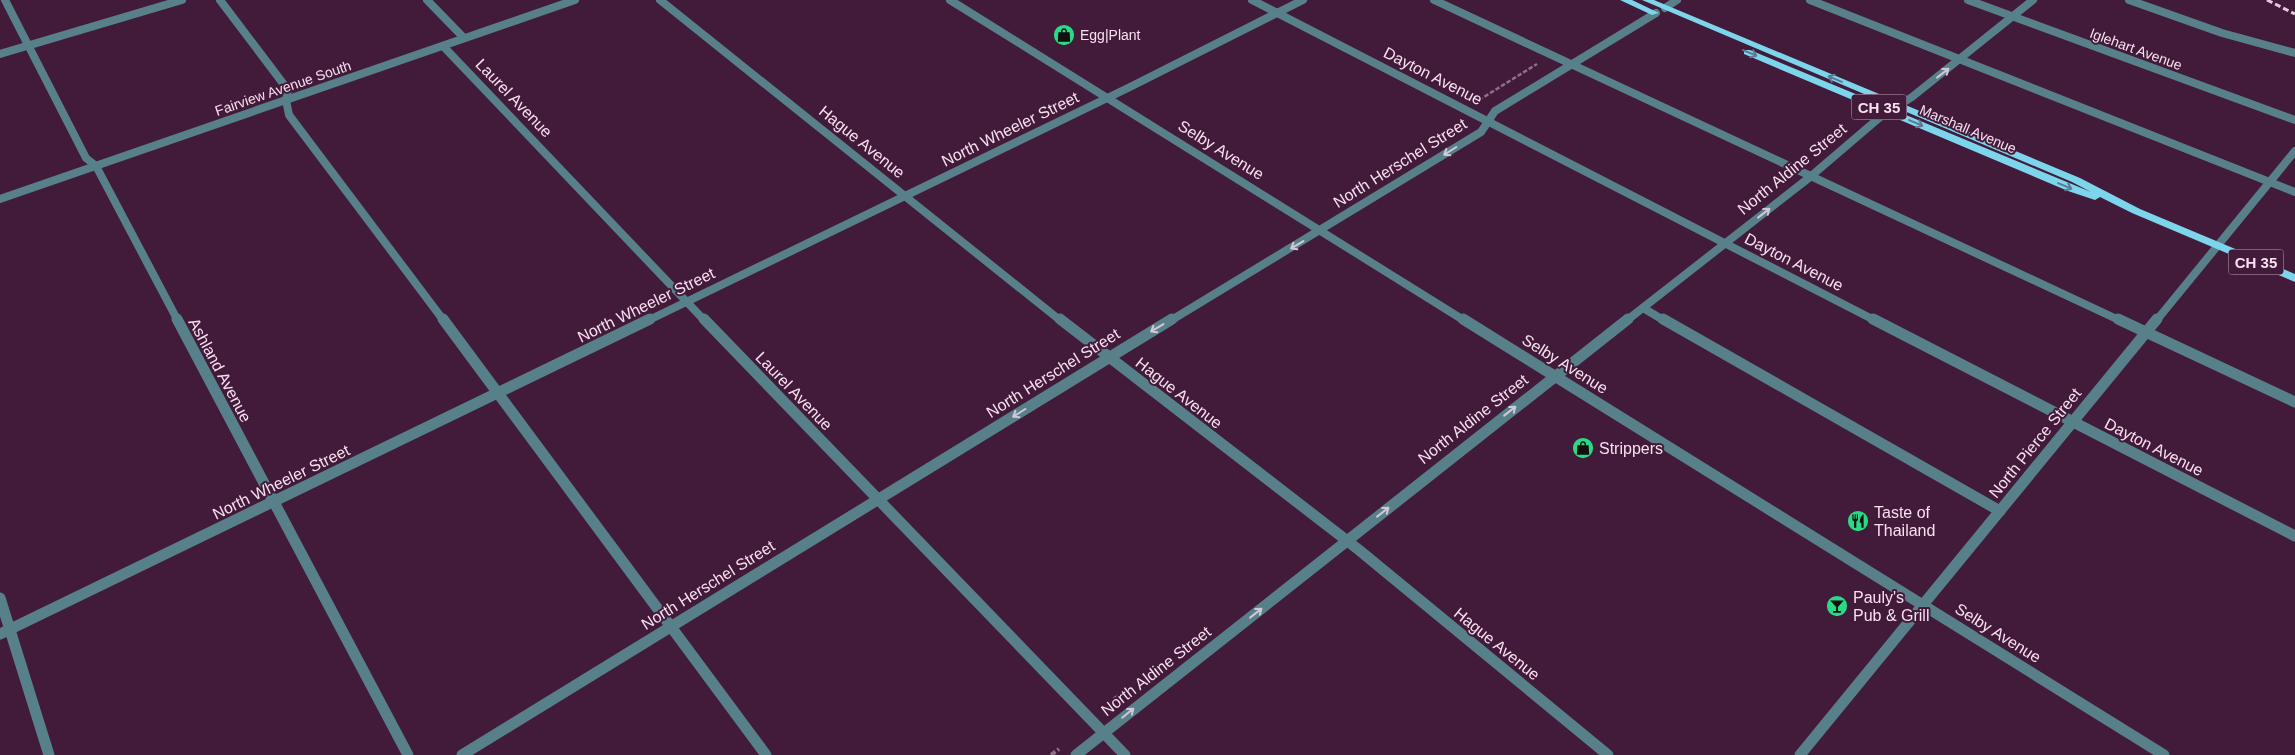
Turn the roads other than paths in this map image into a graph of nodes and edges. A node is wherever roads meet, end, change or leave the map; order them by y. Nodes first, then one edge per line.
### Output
1 (5, 0) edge
2 (182, 0) edge
3 (220, 0) edge
4 (426, 0) edge
5 (574, 0) edge
6 (660, 0) edge
7 (950, 0) edge
8 (1252, 0) edge
9 (1303, 0) edge
10 (1434, 0) edge
11 (1624, 0) edge
12 (1646, 0) edge
13 (1678, 0) edge
14 (1810, 0) edge
15 (1968, 0) edge
16 (2034, 0) edge
17 (2129, 0) edge
18 (1660, 11) junction
19 (1276, 13) junction
20 (2014, 18) junction
21 (464, 38) junction
22 (28, 45) junction
23 (443, 46) junction
24 (2295, 53) edge
25 (0, 54) edge
26 (1960, 59) junction
27 (1571, 65) junction
28 (1108, 98) junction
29 (286, 100) junction
30 (1899, 106) junction
31 (1890, 112) junction
32 (2295, 120) edge
33 (1488, 121) junction
34 (2295, 152) edge
35 (96, 166) junction
36 (1810, 177) junction
37 (2269, 182) junction
38 (2295, 192) edge
39 (906, 196) junction
40 (0, 199) edge
41 (2136, 211) junction
42 (1321, 231) junction
43 (1726, 244) junction
44 (2217, 246) junction
45 (2295, 278) edge
46 (688, 302) junction
47 (1643, 308) junction
48 (2146, 332) junction
49 (1109, 358) junction
50 (1554, 376) junction
51 (499, 393) junction
52 (2295, 402) edge
53 (2073, 422) junction
54 (877, 500) junction
55 (273, 502) junction
56 (2000, 512) junction
57 (2295, 536) edge
58 (1346, 541) junction
59 (0, 598) edge
60 (1923, 605) junction
61 (671, 626) junction
62 (5, 632) edge
63 (1104, 732) junction
64 (49, 755) edge
65 (408, 755) edge
66 (462, 755) edge
67 (766, 755) edge
68 (1076, 755) edge
69 (1125, 755) edge
70 (1608, 755) edge
71 (1800, 755) edge
72 (2164, 755) edge

1 - 22 street, Ashland Avenue
2 - 22 street
3 - 29 street
4 - 21 street
5 - 21 street, Fairview Avenue South
6 - 39 street, Hague Avenue
7 - 28 street, Selby Avenue
8 - 19 street, Dayton Avenue
9 - 19 street, North Wheeler Street
10 - 27 street
11 - 18 main road, Marshall Avenue / CH 35
12 - 18 main road, Marshall Avenue / CH 35
13 - 18 street, North Herschel Street
14 - 26 street
15 - 20 street, Iglehart Avenue
16 - 20 street, North Aldine Street
17 - 24 street
18 - 27 street, North Herschel Street
30 -> 18 main road, Marshall Avenue / CH 35
18 -> 31 main road, Marshall Avenue / CH 35
19 - 28 street, North Wheeler Street
19 - 33 street, Dayton Avenue
20 - 26 street, North Aldine Street
20 - 32 street, Iglehart Avenue
21 - 23 street, Fairview Avenue South
22 - 25 street
22 - 35 street, Ashland Avenue
23 - 29 street, Fairview Avenue South
23 - 46 street, Laurel Avenue
30 -> 26 street, North Aldine Street
26 - 37 street
27 - 33 street, North Herschel Street
27 - 36 street
28 - 39 street, North Wheeler Street
28 - 42 street, Selby Avenue
29 - 35 street, Fairview Avenue South
29 - 51 street
30 - 31 street, North Aldine Street
30 - 41 main road, Marshall Avenue / CH 35
31 - 36 street, North Aldine Street
31 -> 41 main road, Marshall Avenue / CH 35
33 -> 42 street, North Herschel Street
33 - 43 street, Dayton Avenue
34 - 37 street, North Pierce Street
35 - 40 street, Fairview Avenue South
35 - 55 street, Ashland Avenue
43 -> 36 street, North Aldine Street
36 - 48 street
37 - 38 street
37 - 44 street, North Pierce Street
39 - 46 street, North Wheeler Street
39 - 49 street, Hague Avenue
41 - 44 main road, Marshall Avenue / CH 35
42 -> 49 street, North Herschel Street
42 - 50 street, Selby Avenue
43 - 47 street, North Aldine Street
43 - 53 street, Dayton Avenue
44 - 45 main road, Marshall Avenue / CH 35
44 - 48 street, North Pierce Street
46 - 51 street, North Wheeler Street
46 - 54 street, Laurel Avenue
47 - 50 street, North Aldine Street
47 - 56 street
48 - 52 street
48 - 53 street, North Pierce Street
49 -> 54 street, North Herschel Street
49 - 58 street, Hague Avenue
58 -> 50 street, North Aldine Street
50 - 60 street, Selby Avenue
51 - 55 street, North Wheeler Street
51 - 61 street
53 - 56 street, North Pierce Street
53 - 57 street, Dayton Avenue
54 - 61 street, North Herschel Street
54 - 63 street, Laurel Avenue
55 - 62 street, North Wheeler Street
55 - 65 street, Ashland Avenue
56 - 60 street, North Pierce Street
63 -> 58 street, North Aldine Street
58 - 70 street, Hague Avenue
59 - 62 street
60 - 71 street, North Pierce Street
60 - 72 street, Selby Avenue
61 - 66 street, North Herschel Street
61 - 67 street
62 - 64 street
63 - 68 street, North Aldine Street
63 - 69 street, Laurel Avenue

